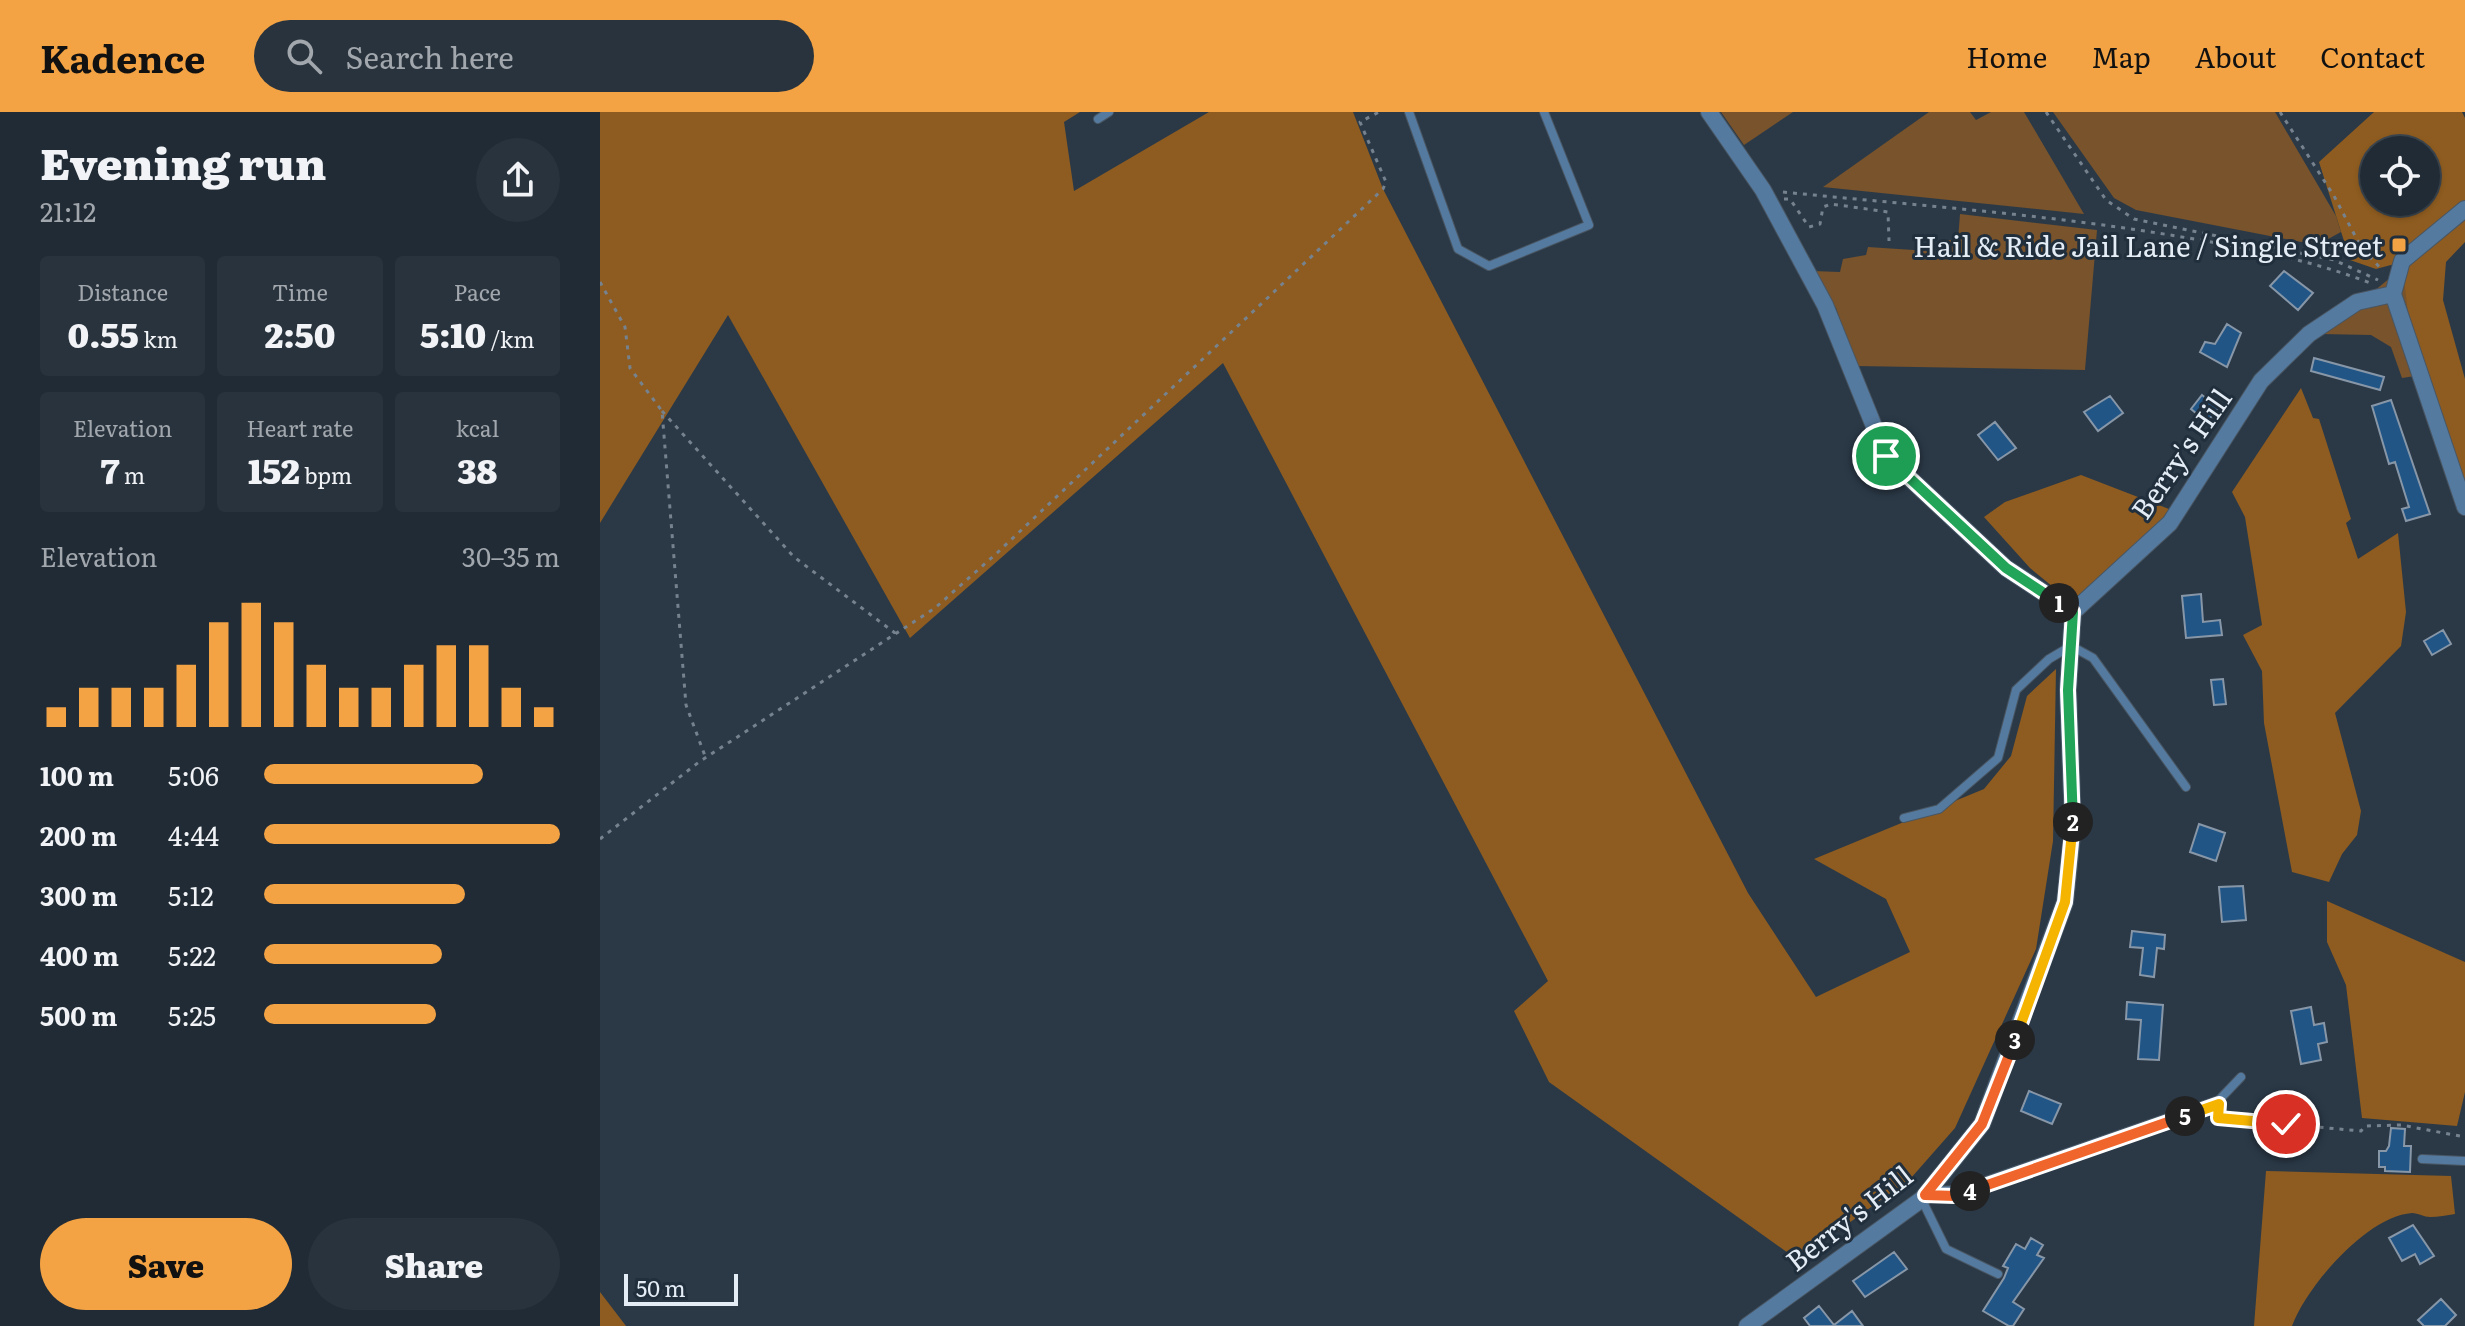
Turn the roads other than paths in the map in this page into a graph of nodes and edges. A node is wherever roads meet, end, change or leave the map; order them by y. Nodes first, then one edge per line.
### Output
1 (1109, 112) edge
2 (1409, 112) edge
3 (1544, 112) edge
4 (1709, 112) edge
5 (1098, 119) dead end
6 (2465, 209) edge
7 (2393, 288) junction
8 (2465, 507) edge
9 (2073, 612) junction
10 (2071, 646) junction
11 (2186, 787) dead end
12 (1904, 818) dead end
13 (2241, 1077) dead end
14 (2422, 1159) dead end
15 (2465, 1161) edge
16 (1925, 1195) junction
17 (1998, 1274) dead end
18 (1747, 1326) edge

1 - 5 lane
2 - 3 lane
4 - 9 street
6 - 7 street
7 - 8 street
7 - 9 street, Berry's Hill
9 - 10 street, Berry's Hill
10 - 11 lane
10 - 12 lane
10 - 16 street, Berry's Hill
13 - 16 lane
14 - 15 lane
16 - 17 lane
16 - 18 street, Berry's Hill

